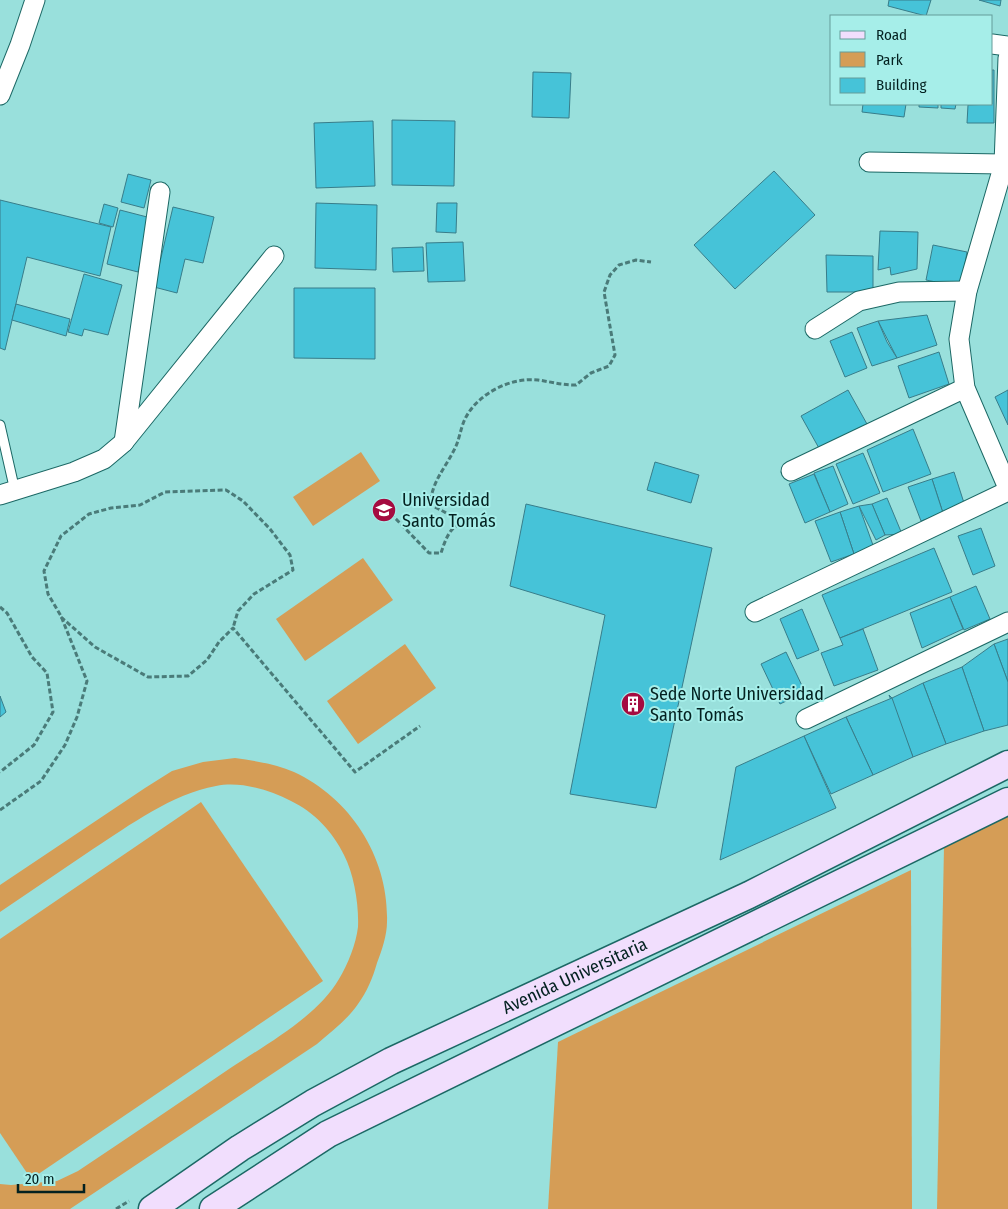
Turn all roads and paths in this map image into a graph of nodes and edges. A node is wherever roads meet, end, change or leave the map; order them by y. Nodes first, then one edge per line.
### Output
1 (35, 0) edge
2 (993, 44) edge
3 (1008, 46) edge
4 (1008, 58) edge
5 (0, 95) edge
6 (869, 162) dead end
7 (1004, 164) junction
8 (160, 192) dead end
9 (274, 256) dead end
10 (651, 262) dead end
11 (967, 291) junction
12 (815, 329) dead end
13 (965, 388) junction
14 (0, 425) edge
15 (124, 443) junction
16 (790, 471) dead end
17 (1008, 489) edge
18 (7, 493) edge
19 (379, 504) dead end
20 (0, 607) edge
21 (755, 612) dead end
22 (61, 616) junction
23 (1008, 622) edge
24 (233, 628) junction
25 (806, 719) dead end
26 (420, 726) dead end
27 (1008, 764) edge
28 (0, 772) edge
29 (1008, 801) edge
30 (0, 810) edge
31 (152, 1209) edge
32 (213, 1209) edge

1 - 5 street
2 - 3 street
4 - 7 street
6 - 7 street
7 - 11 street
8 - 15 street
9 - 15 street
10 - 19 path
11 - 12 street
11 - 13 street
13 - 16 street
13 - 17 street
14 - 18 lane
15 - 18 street
17 - 21 street
20 - 28 path
22 - 24 path
22 - 24 path
22 - 30 path
23 - 25 street
24 - 26 path
27 - 31 main road, Avenida Universitaria
29 - 32 main road, Avenida Universitaria

